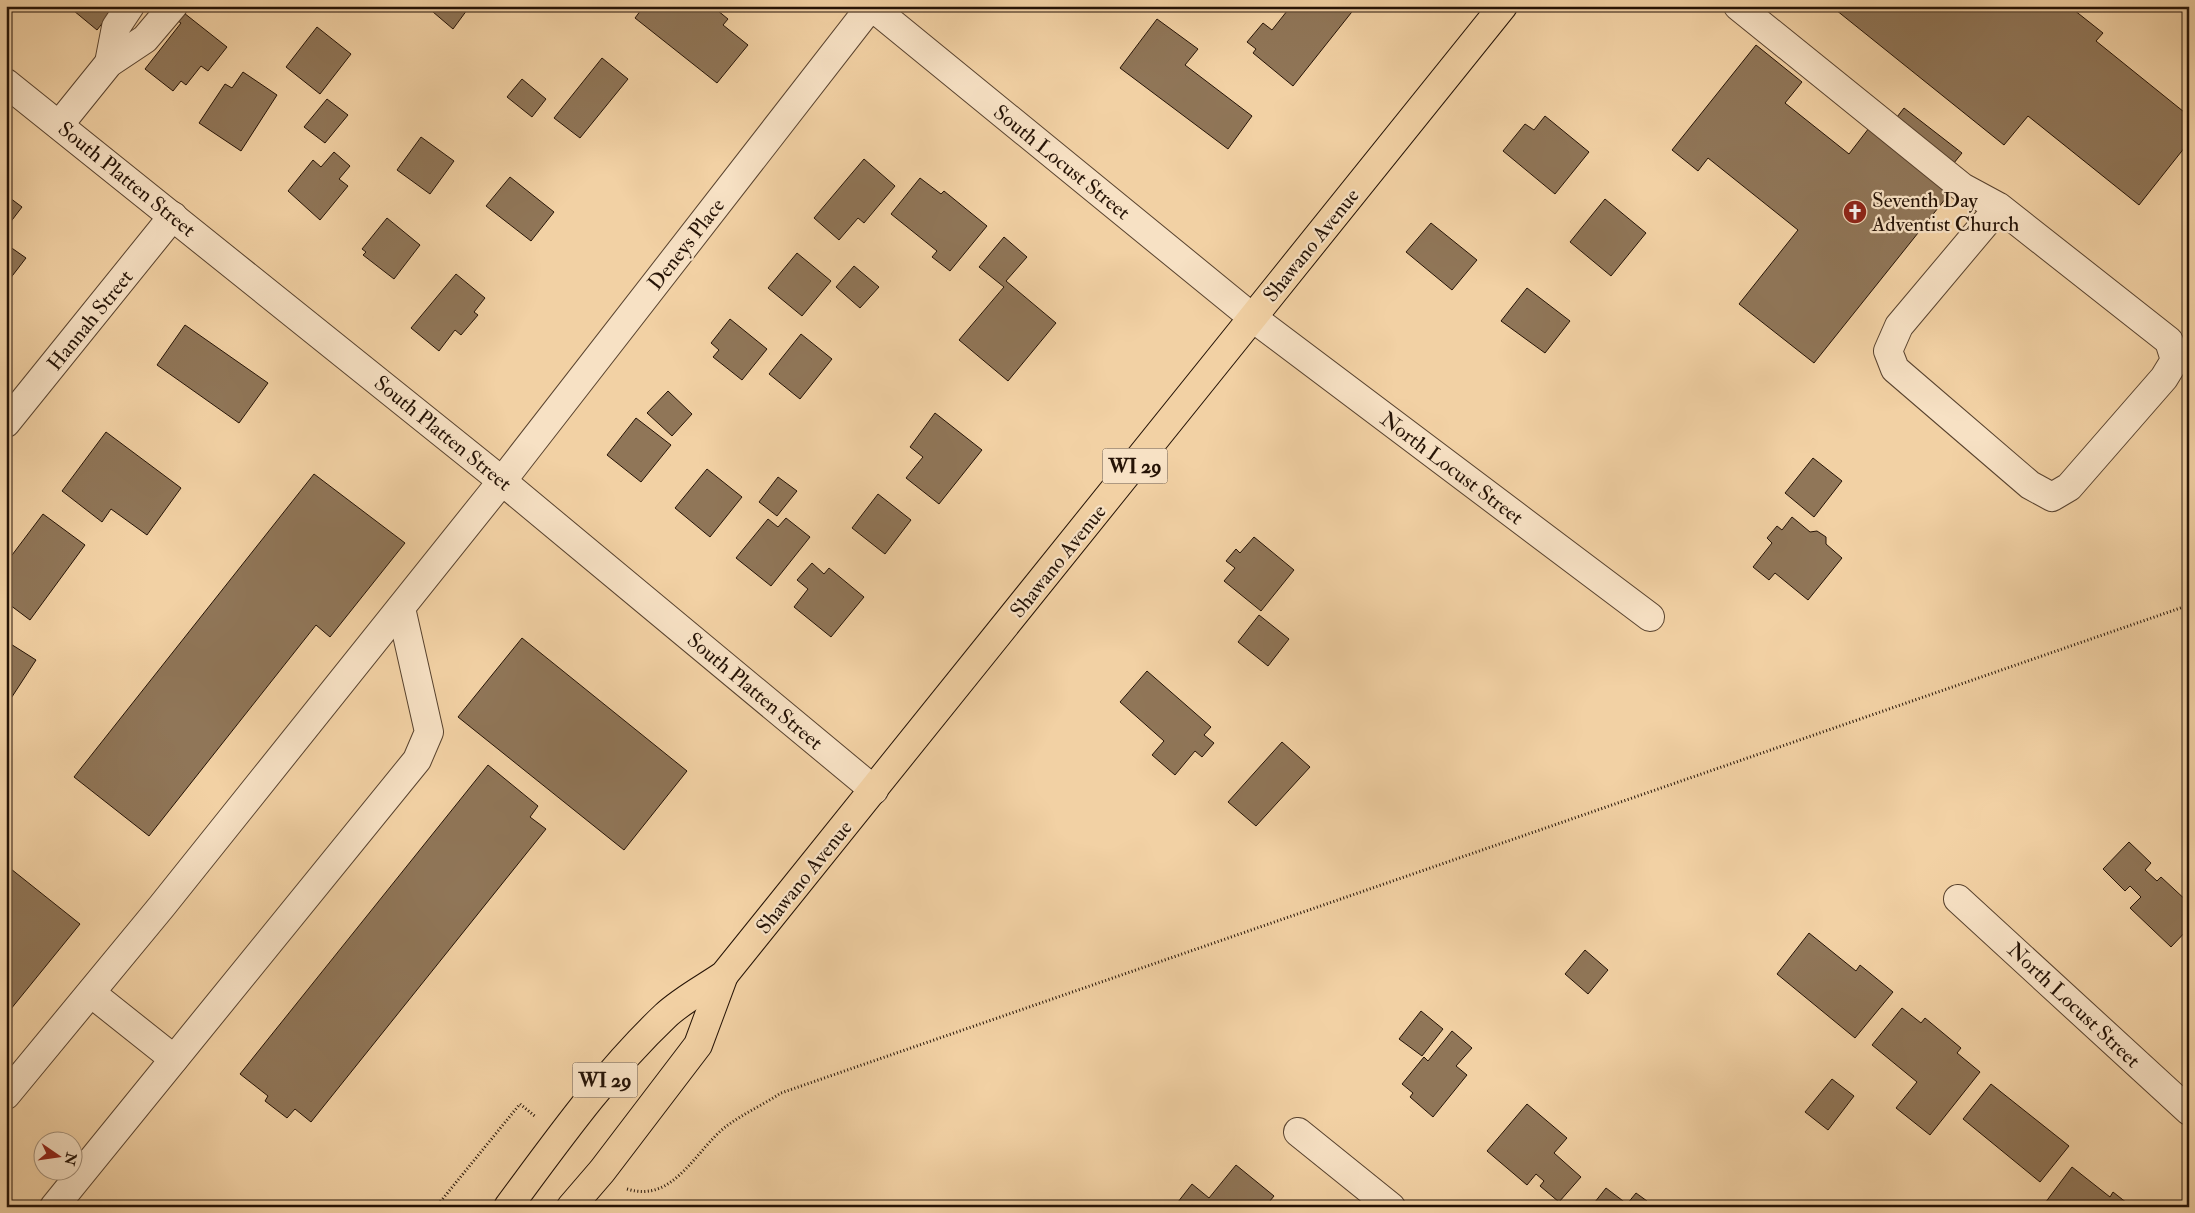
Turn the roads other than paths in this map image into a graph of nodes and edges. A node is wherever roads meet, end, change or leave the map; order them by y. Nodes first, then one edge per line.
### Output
1 (130, 6) edge
2 (173, 6) edge
3 (871, 6) edge
4 (1503, 6) edge
5 (1738, 6) edge
6 (109, 63) junction
7 (6, 82) edge
8 (59, 125) junction
9 (1999, 207) junction
10 (173, 216) junction
11 (1253, 318) junction
12 (6, 423) edge
13 (502, 481) junction
14 (401, 608) junction
15 (1650, 618) dead end
16 (874, 790) junction
17 (1958, 899) dead end
18 (724, 975) junction
19 (91, 993) junction
20 (174, 1059) junction
21 (6, 1095) edge
22 (2189, 1111) edge
23 (1298, 1132) dead end
24 (1373, 1201) edge
25 (54, 1207) edge
26 (508, 1207) edge
27 (571, 1207) edge

1 - 6 street
2 - 6 street
3 - 11 street, South Locust Street
3 - 13 street, Deneys Place
4 - 11 main road, Shawano Avenue / WI 29
5 - 9 street
6 - 8 street
7 - 8 street, South Platten Street
8 - 10 street, South Platten Street
9 - 9 street
10 - 12 street, Hannah Street
10 - 13 street, South Platten Street
11 - 15 street, North Locust Street
11 - 16 main road, Shawano Avenue / WI 29
13 - 14 street, Deneys Place
13 - 16 street, South Platten Street
14 - 19 street, Deneys Place
14 - 20 street
16 - 18 main road, Shawano Avenue / WI 29
17 - 22 street, North Locust Street
18 - 26 main road, Shawano Avenue / WI 29
18 - 27 main road, Shawano Avenue / WI 29
19 - 20 street
19 - 21 street, Deneys Place
20 - 25 street
23 - 24 street

